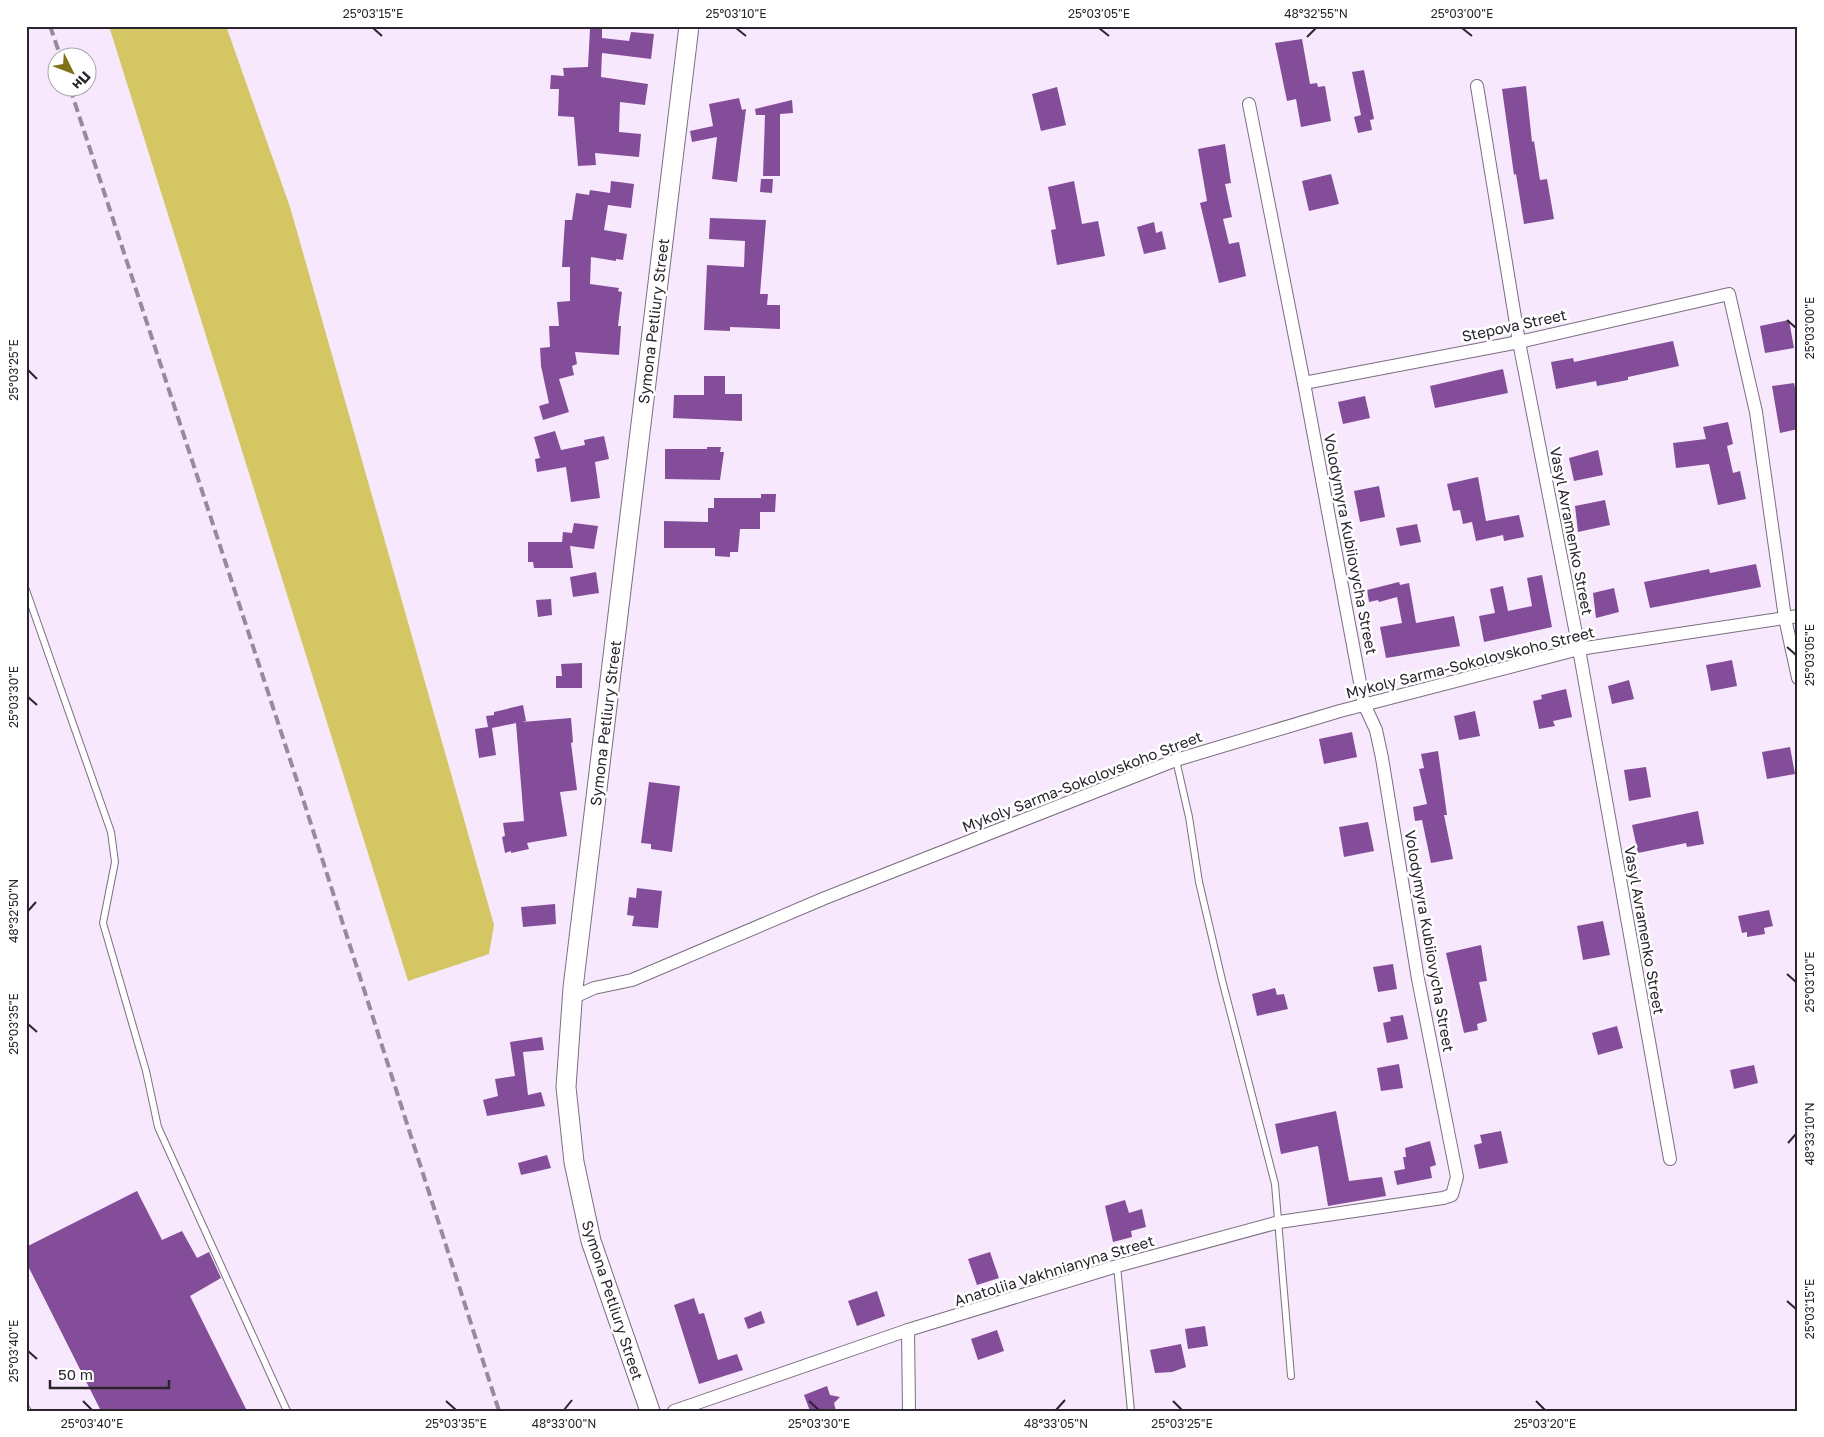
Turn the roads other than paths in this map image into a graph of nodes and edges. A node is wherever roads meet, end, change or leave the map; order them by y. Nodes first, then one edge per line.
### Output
1 (689, 26) edge
2 (1478, 86) dead end
3 (1249, 104) dead end
4 (1519, 342) junction
5 (1304, 383) junction
6 (26, 590) edge
7 (1798, 616) edge
8 (1784, 618) junction
9 (1579, 649) junction
10 (1798, 678) edge
11 (1364, 704) junction
12 (1176, 760) junction
13 (572, 998) junction
14 (1670, 1158) dead end
15 (1452, 1195) joint
16 (1279, 1222) junction
17 (1117, 1266) junction
18 (908, 1330) junction
19 (1291, 1376) dead end
20 (287, 1411) edge
21 (650, 1411) edge
22 (674, 1411) edge
23 (909, 1411) edge
24 (1130, 1411) edge

1 - 13 street, Symona Petliury Street
2 - 4 street, Vasyl Avramenko Street
3 - 5 street, Volodymyra Kubiiovycha Street
4 - 5 street, Stepova Street
4 - 8 street, Stepova Street
4 - 9 street, Vasyl Avramenko Street
5 - 11 street, Volodymyra Kubiiovycha Street
6 - 20 lane
7 - 8 street, Mykoly Sarma-Sokolovskoho Street
8 - 9 street, Mykoly Sarma-Sokolovskoho Street
8 - 10 street
9 - 11 street, Mykoly Sarma-Sokolovskoho Street
9 - 14 street, Vasyl Avramenko Street
11 - 12 street, Mykoly Sarma-Sokolovskoho Street
11 - 15 street, Volodymyra Kubiiovycha Street
12 - 13 street, Mykoly Sarma-Sokolovskoho Street
12 - 16 lane
13 - 21 street, Symona Petliury Street
15 - 16 street, Anatoliia Vakhnianyna Street
16 - 17 street, Anatoliia Vakhnianyna Street
16 - 19 lane
17 - 18 street, Anatoliia Vakhnianyna Street
17 - 24 lane
18 - 22 street, Anatoliia Vakhnianyna Street
18 - 23 street

